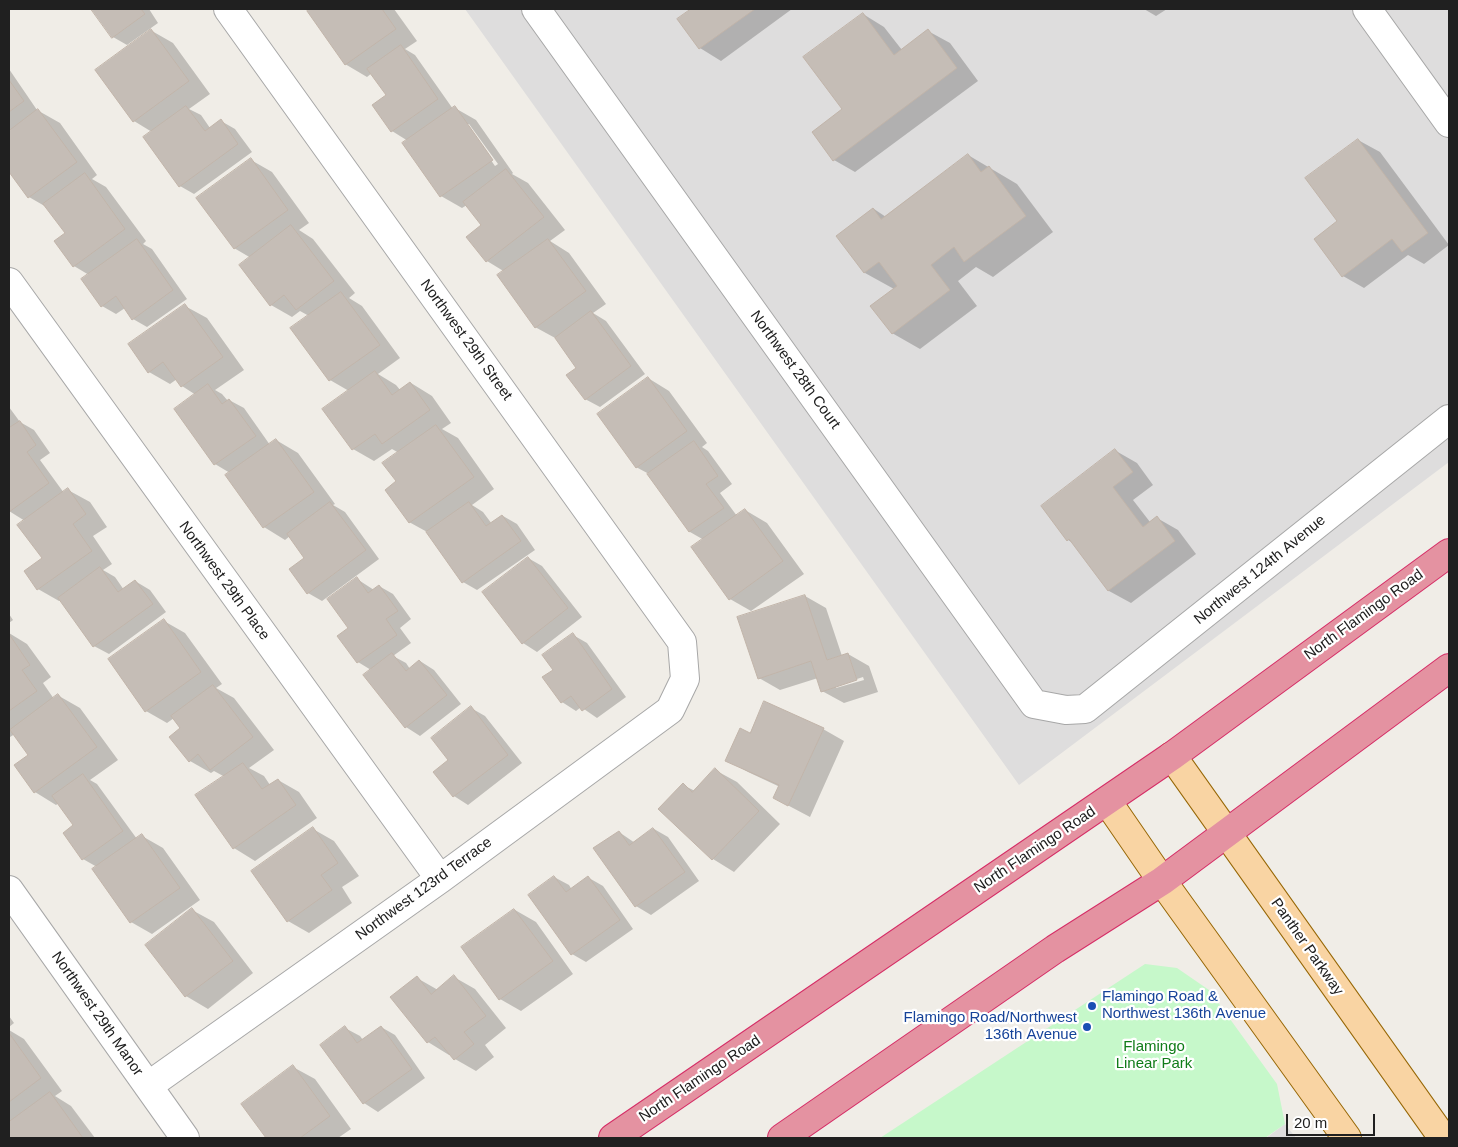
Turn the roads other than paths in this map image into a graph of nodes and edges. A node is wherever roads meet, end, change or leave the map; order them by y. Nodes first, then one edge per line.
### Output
1 (228, 9) edge
2 (536, 9) edge
3 (1367, 9) edge
4 (1449, 123) edge
5 (9, 282) edge
6 (1449, 419) edge
7 (1449, 553) edge
8 (1449, 668) edge
9 (685, 678) joint
10 (1066, 710) joint
11 (1172, 756) junction
12 (1107, 800) junction
13 (1227, 834) junction
14 (440, 879) junction
15 (1162, 881) junction
16 (9, 890) edge
17 (148, 1086) junction
18 (185, 1138) edge
19 (613, 1138) edge
20 (782, 1138) edge
21 (1348, 1138) edge
22 (1443, 1138) edge

1 - 9 street, Northwest 29th Street
2 - 10 street, Northwest 28th Court
3 - 4 street
5 - 14 street, Northwest 29th Place
6 - 10 street, Northwest 124th Avenue
7 - 11 highway, North Flamingo Road
8 - 13 highway
9 - 14 street, Northwest 123rd Terrace
11 - 12 highway, North Flamingo Road
11 - 13 main road, Panther Parkway
12 - 15 main road
12 - 19 highway, North Flamingo Road
13 - 15 highway
13 - 22 main road, Panther Parkway
14 - 17 street, Northwest 123rd Terrace
15 - 20 highway
15 - 21 main road
16 - 17 street, Northwest 29th Manor
17 - 18 street, Northwest 29th Manor

